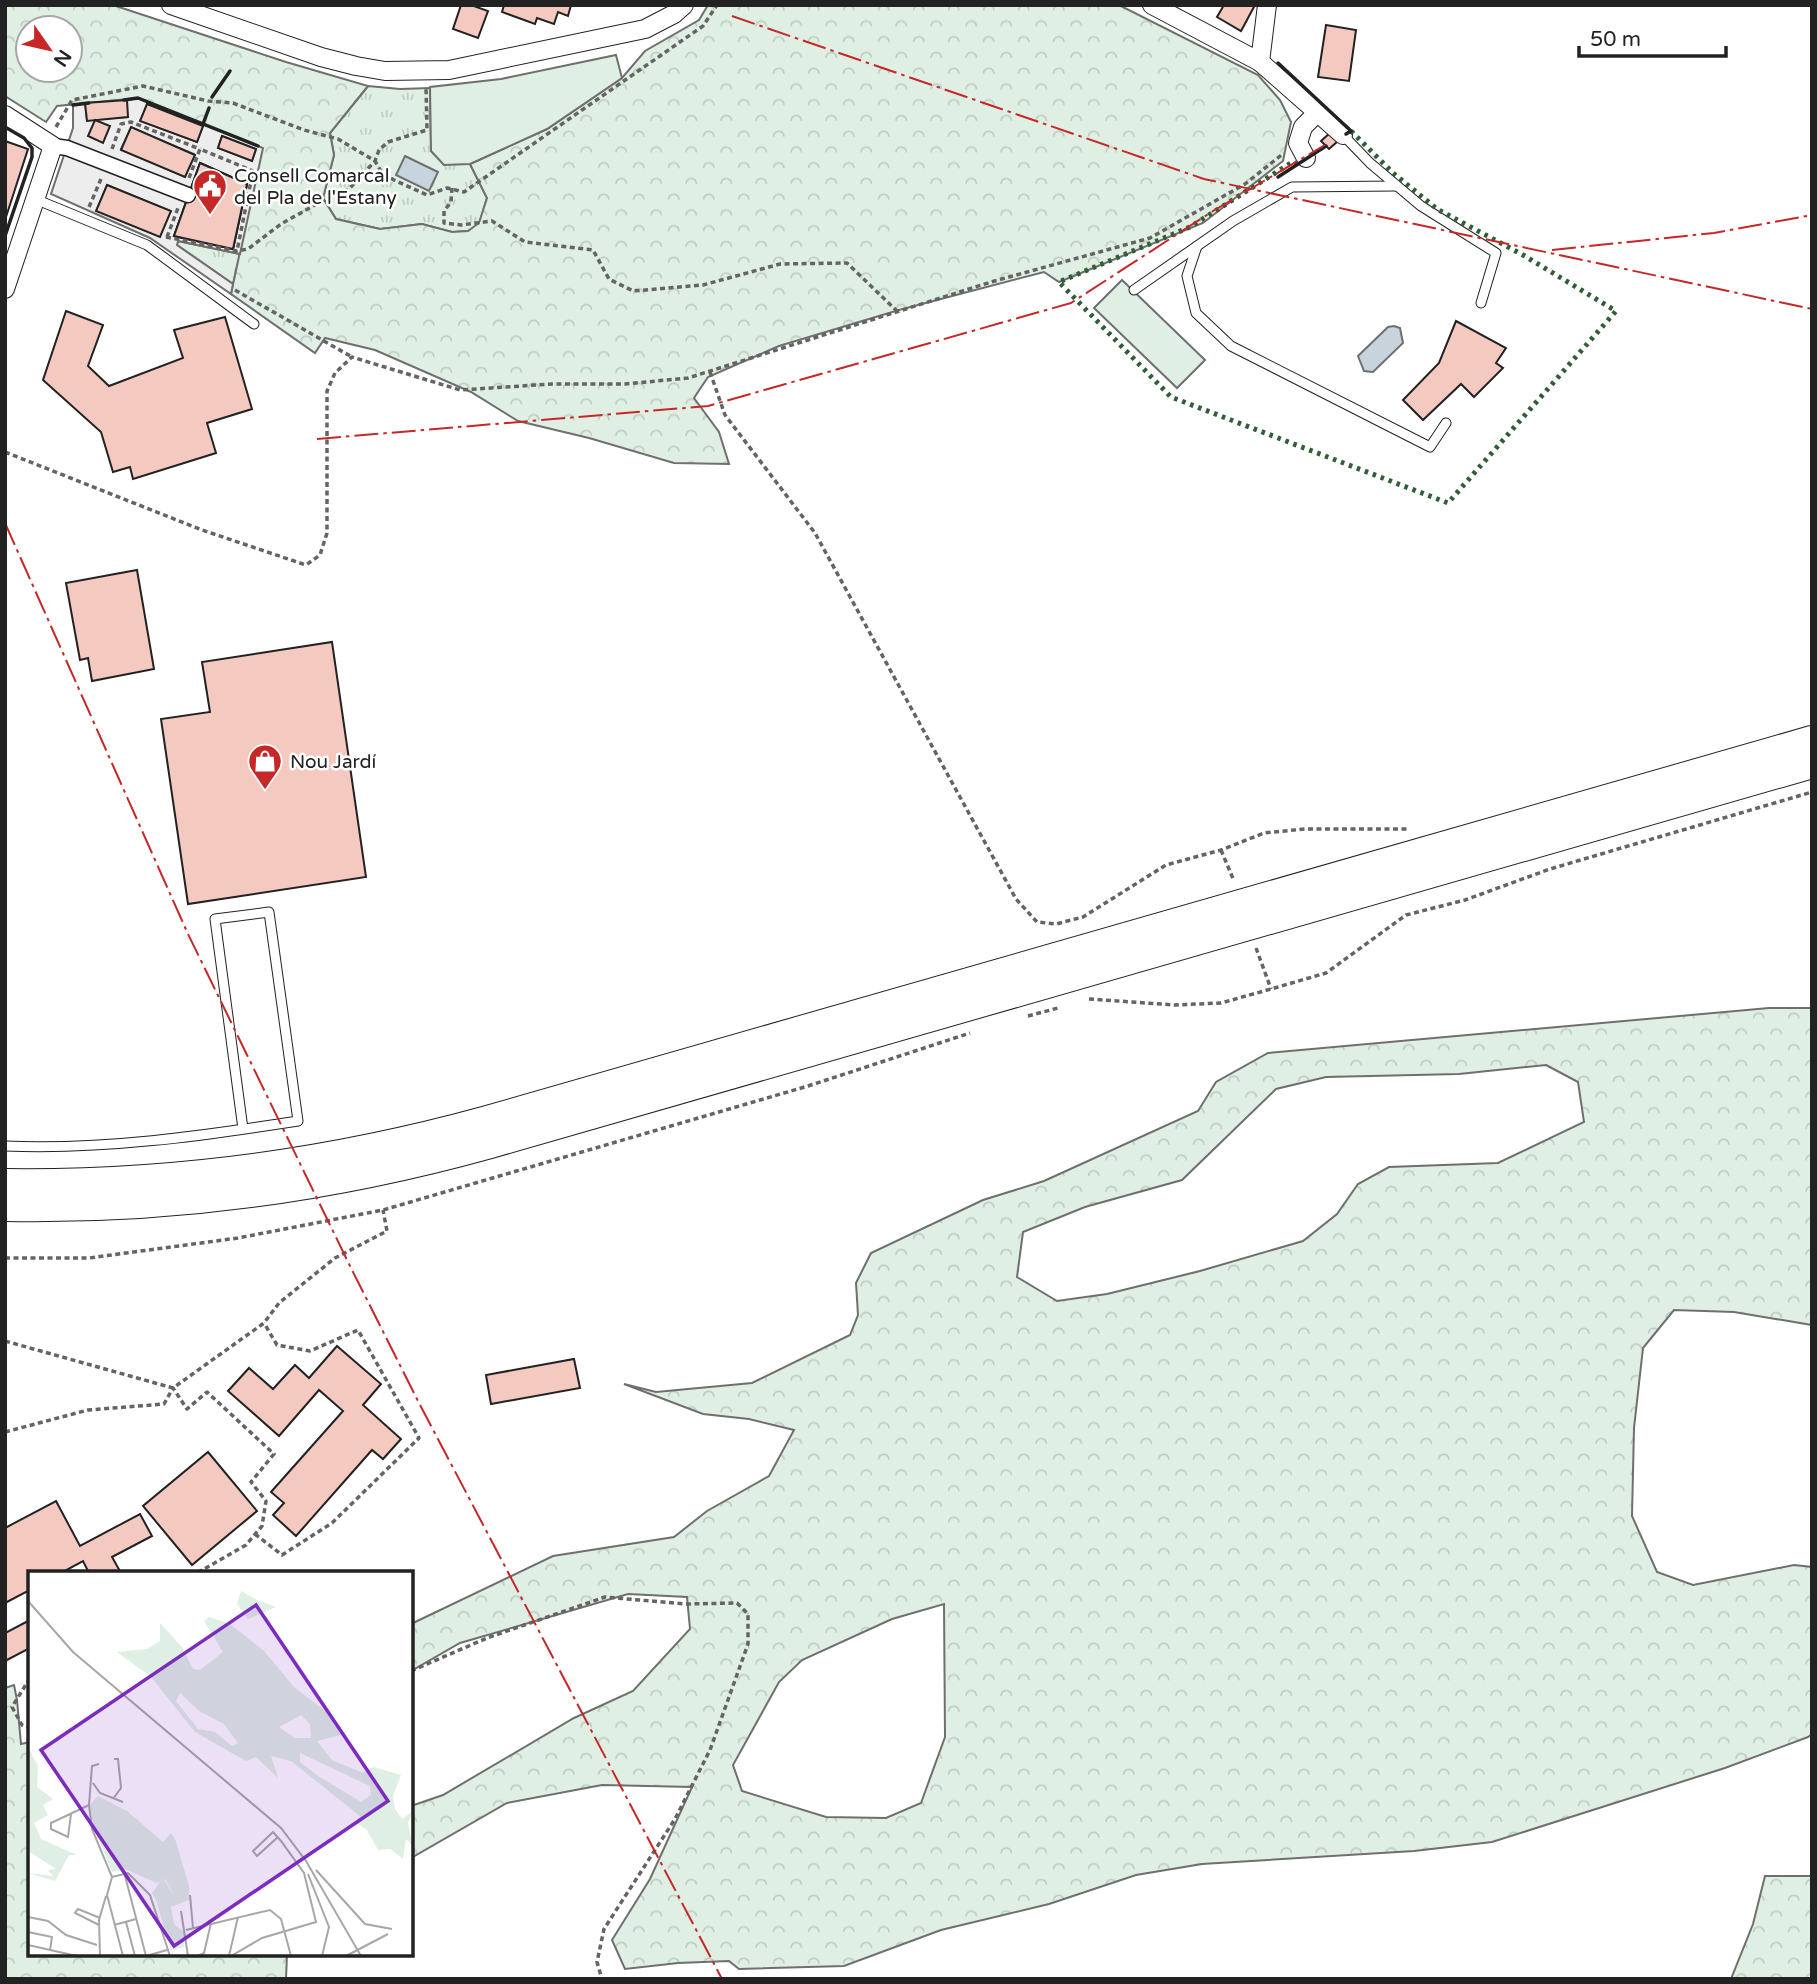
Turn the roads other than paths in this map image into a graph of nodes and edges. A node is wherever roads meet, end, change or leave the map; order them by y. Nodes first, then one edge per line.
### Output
1 (171, 5) edge
2 (684, 5) edge
3 (1152, 5) edge
4 (1267, 5) edge
5 (1260, 62) junction
6 (1316, 114) junction
7 (5, 115) edge
8 (1343, 135) joint
9 (53, 146) junction
10 (1302, 150) road end
11 (1396, 186) junction
12 (188, 195) dead end
13 (35, 199) junction
14 (1197, 246) junction
15 (5, 289) edge
16 (1133, 290) dead end
17 (1482, 303) dead end
18 (254, 324) dead end
19 (1446, 424) dead end
20 (1812, 741) edge
21 (1812, 763) edge
22 (243, 1129) junction
23 (5, 1146) edge
24 (5, 1169) edge
25 (5, 1184) edge
26 (191, 1188) junction
27 (5, 1206) edge
28 (5, 1222) edge

1 - 2 street
3 - 5 street
4 - 5 street
5 - 6 street
6 - 8 street
6 - 10 street
7 - 9 street
8 - 11 lane
9 - 12 street
9 - 13 street
11 - 14 lane
11 - 17 lane
13 - 15 street
13 - 18 lane
14 - 16 lane
14 - 19 lane
20 - 26 highway
21 - 26 highway
22 - 22 lane
22 - 23 lane
24 - 26 highway
25 - 26 highway
26 - 27 highway
26 - 28 highway

